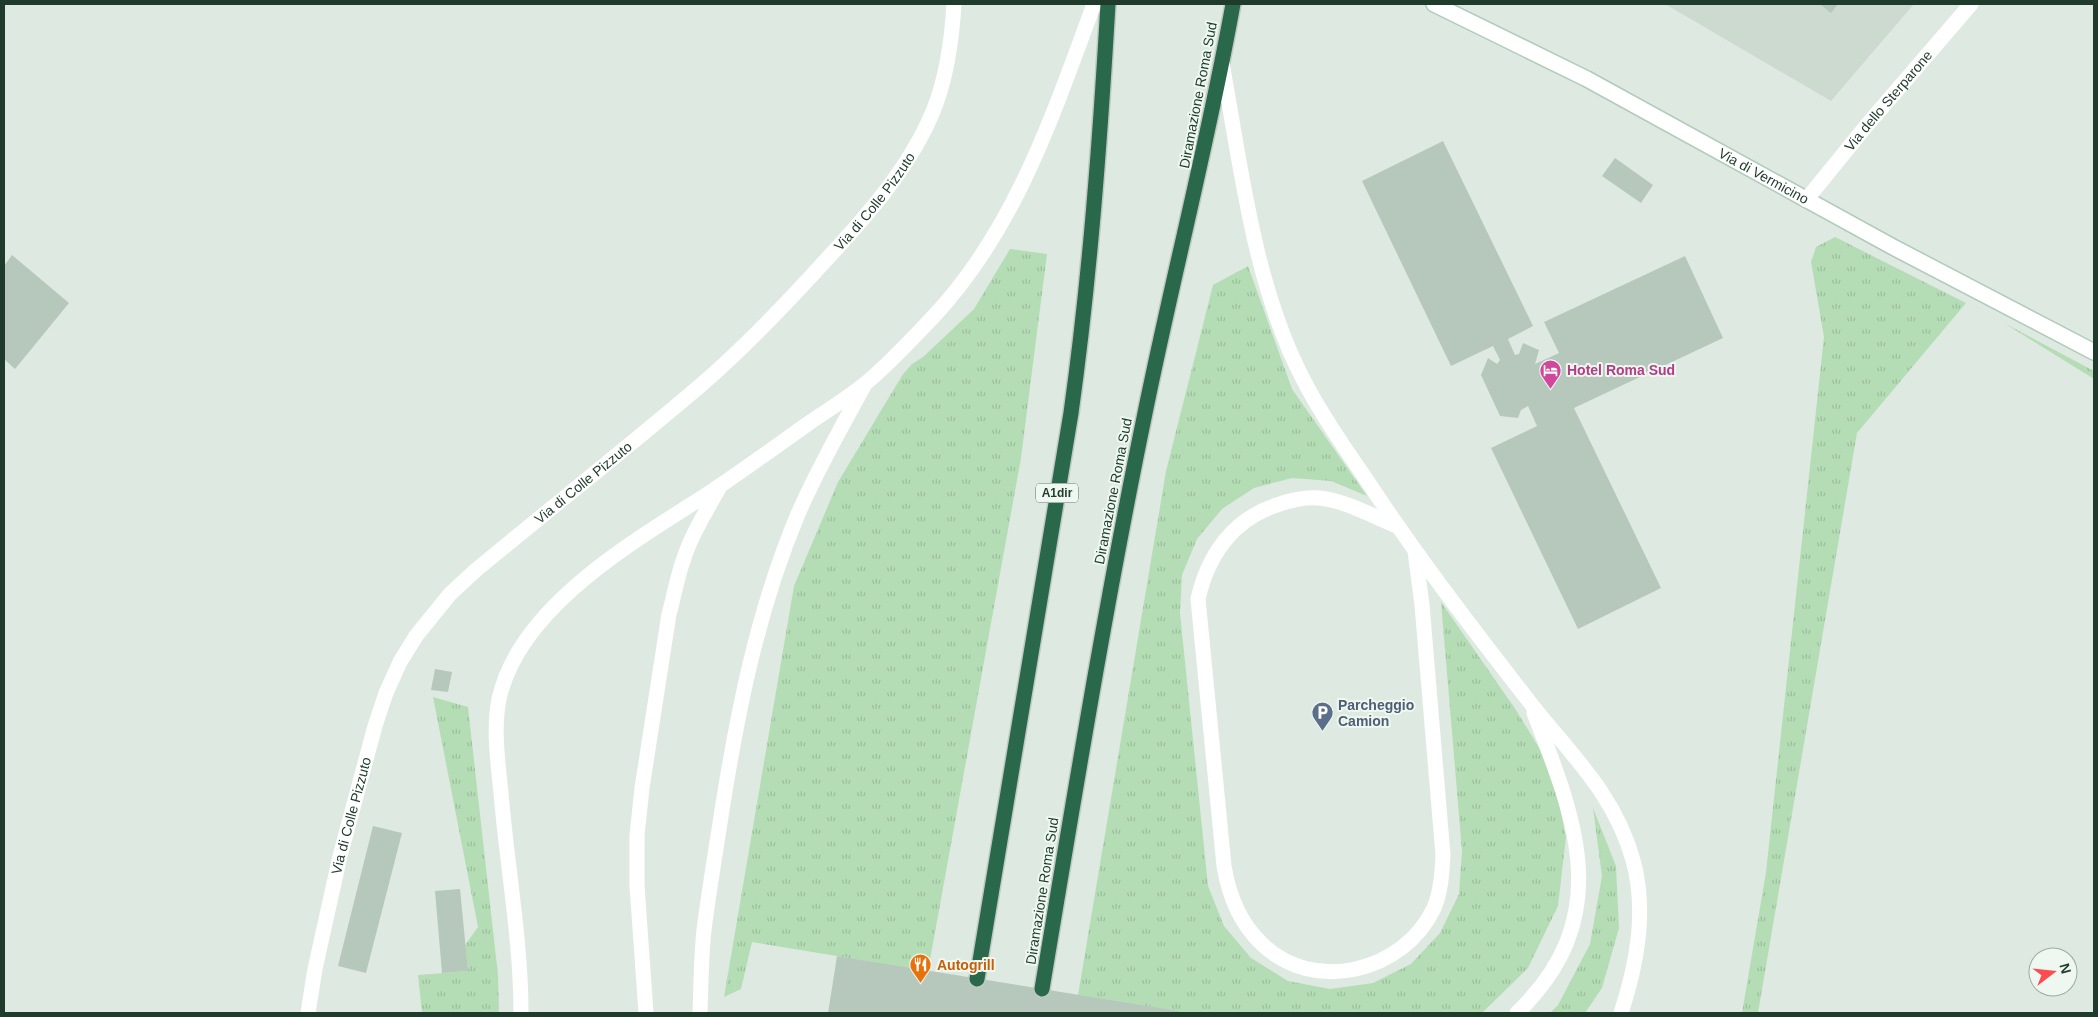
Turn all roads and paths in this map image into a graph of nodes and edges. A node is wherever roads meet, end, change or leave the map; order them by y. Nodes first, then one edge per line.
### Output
1 (954, 4) edge
2 (1094, 4) edge
3 (1108, 4) edge
4 (1233, 4) edge
5 (1434, 4) edge
6 (1971, 4) edge
7 (1221, 62) junction
8 (1806, 200) junction
9 (2094, 352) edge
10 (866, 383) junction
11 (721, 485) junction
12 (1397, 526) junction
13 (1415, 551) junction
14 (1529, 702) junction
15 (977, 979) tunnel mouth
16 (1042, 989) tunnel mouth
17 (308, 1013) edge
18 (521, 1013) edge
19 (646, 1013) edge
20 (700, 1013) edge
21 (1517, 1013) edge
22 (1621, 1013) edge

1 - 17 street, Via di Colle Pizzuto
2 - 10 street
3 - 15 highway, A1dir
4 - 7 highway, Diramazione Roma Sud
5 - 8 street, Via di Vermicino
6 - 8 street, Via dello Sterparone
7 - 12 street
7 - 16 highway, Diramazione Roma Sud
8 - 9 street, Via di Vermicino
10 - 11 street
10 - 20 street
11 - 18 street
11 - 19 street
12 - 13 street
12 - 13 street
13 - 14 street
14 - 21 street
14 - 22 street

